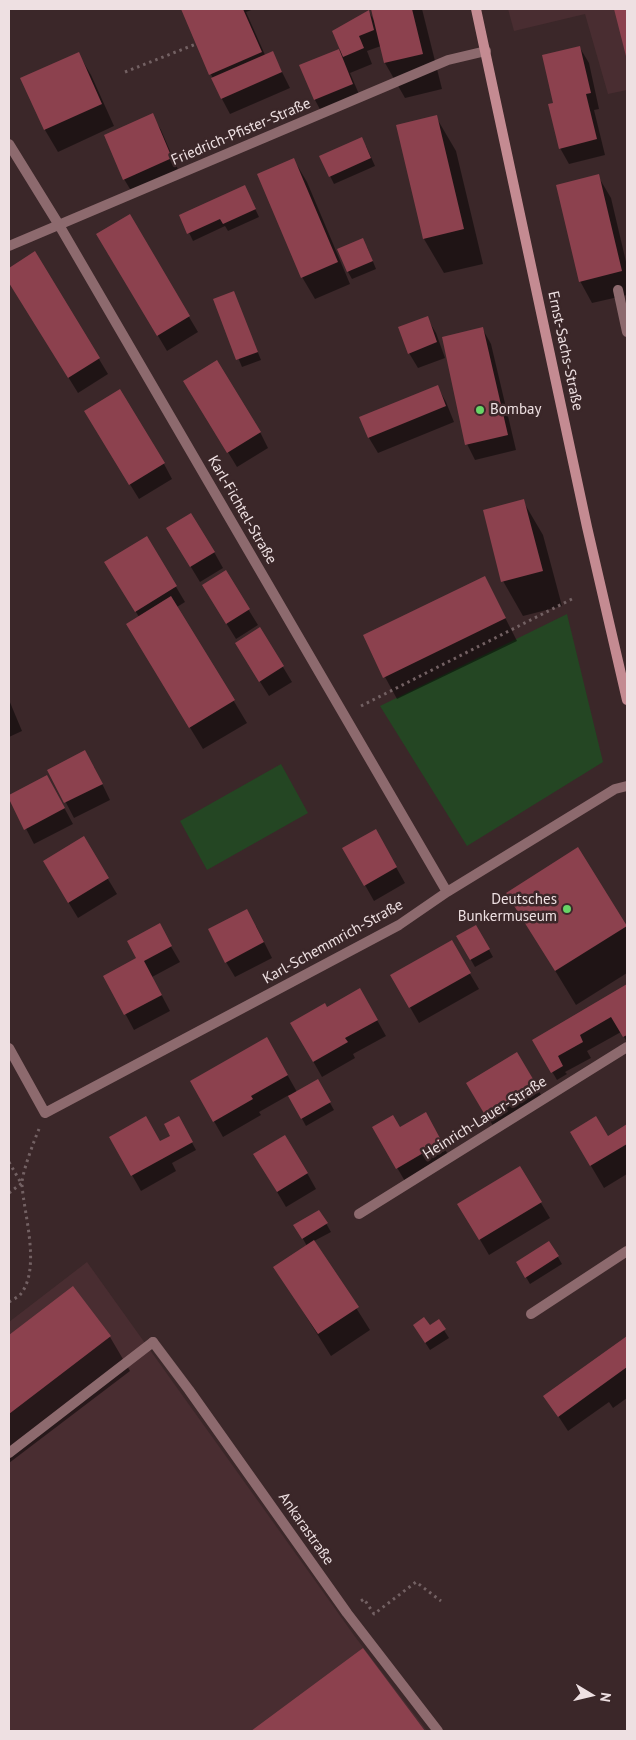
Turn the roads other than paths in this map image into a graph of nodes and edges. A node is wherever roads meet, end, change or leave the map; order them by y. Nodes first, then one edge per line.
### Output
1 (476, 9) edge
2 (486, 51) junction
3 (9, 144) edge
4 (59, 224) junction
5 (9, 246) edge
6 (618, 290) dead end
7 (627, 332) edge
8 (627, 700) edge
9 (627, 786) edge
10 (447, 892) junction
11 (627, 1047) edge
12 (9, 1048) edge
13 (359, 1214) dead end
14 (627, 1251) edge
15 (531, 1314) dead end
16 (9, 1453) edge
17 (438, 1731) edge

1 - 2 main road, Ernst-Sachs-Straße
2 - 4 street, Friedrich-Pfister-Straße
2 - 8 main road, Ernst-Sachs-Straße
3 - 4 street, Karl-Fichtel-Straße
4 - 5 street, Friedrich-Pfister-Straße
4 - 10 street, Karl-Fichtel-Straße
6 - 7 street
9 - 10 street, Karl-Schemmrich-Straße
10 - 12 street, Karl-Schemmrich-Straße
11 - 13 street, Heinrich-Lauer-Straße
14 - 15 street
16 - 17 street, Ankarastraße

